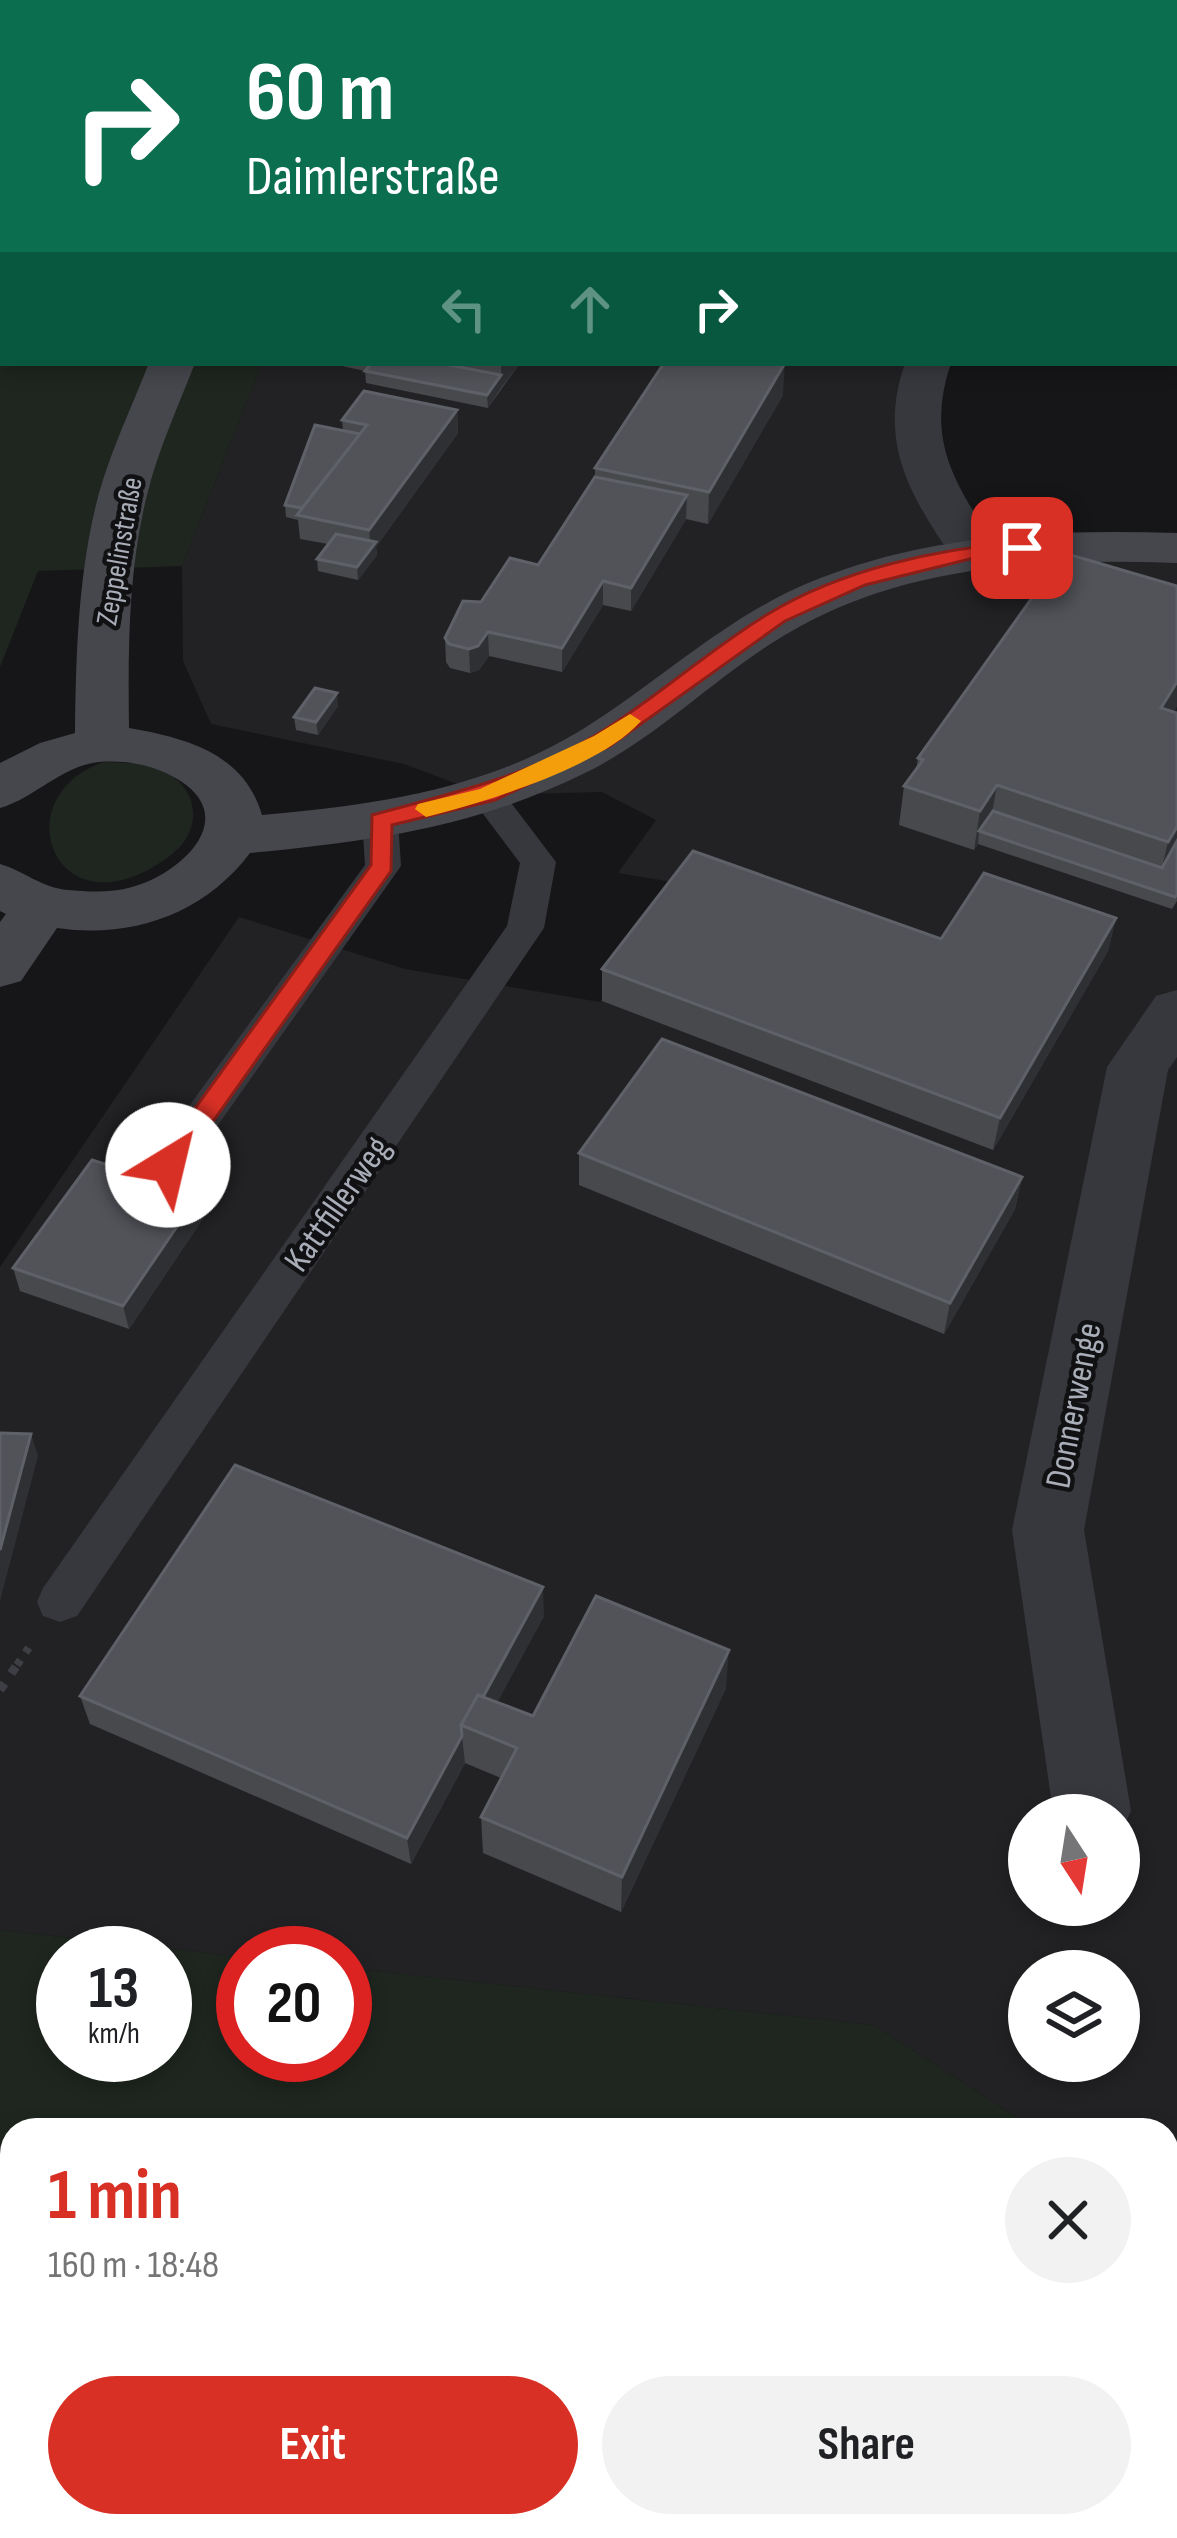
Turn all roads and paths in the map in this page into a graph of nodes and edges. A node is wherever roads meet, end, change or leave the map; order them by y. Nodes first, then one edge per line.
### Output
1 (171, 366) edge
2 (927, 366) edge
3 (1177, 548) edge
4 (974, 552) junction
5 (102, 745) junction
6 (0, 790) edge
7 (487, 795) junction
8 (380, 820) junction
9 (231, 836) junction
10 (21, 894) edge
11 (0, 966) edge
12 (1177, 1011) edge
13 (168, 1165) dead end
14 (60, 1602) dead end
15 (1089, 1794) edge

1 - 5 main road, Zeppelinstraße
2 - 4 street
3 - 4 main road
4 - 7 main road
5 - 6 main road
5 - 9 main road
7 - 8 main road
7 - 14 lane, Kattfillerweg
8 - 9 main road
8 - 13 lane
9 - 10 main road
10 - 11 main road
12 - 15 street, Donnerwenge

